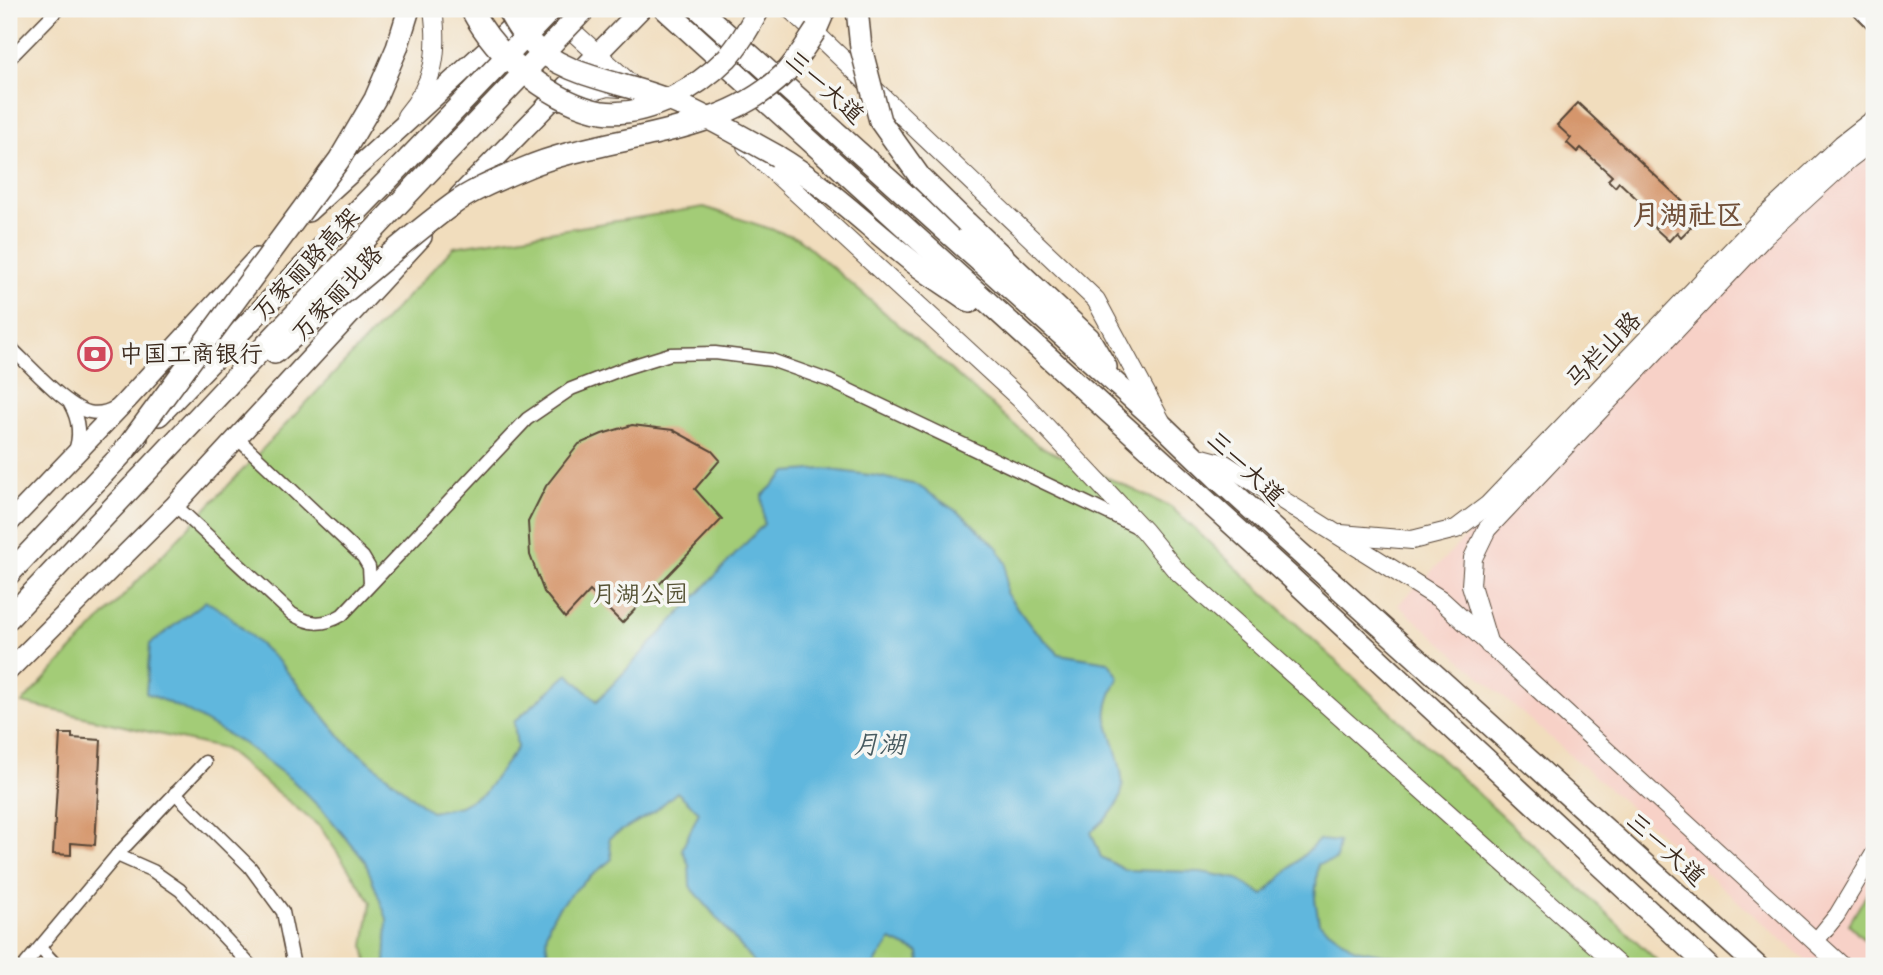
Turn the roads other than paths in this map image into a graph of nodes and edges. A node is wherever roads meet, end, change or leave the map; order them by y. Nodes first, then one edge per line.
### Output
1 (58, 9) edge
2 (410, 9) edge
3 (433, 9) edge
4 (471, 9) edge
5 (506, 9) edge
6 (531, 9) edge
7 (550, 9) edge
8 (585, 9) edge
9 (641, 9) edge
10 (665, 9) edge
11 (699, 9) edge
12 (760, 9) edge
13 (790, 9) edge
14 (825, 9) edge
15 (858, 9) edge
16 (1858, 9) edge
17 (1874, 25) edge
18 (597, 54) junction
19 (9, 59) edge
20 (636, 89) junction
21 (550, 102) junction
22 (1874, 119) edge
23 (1874, 140) edge
24 (381, 146) junction
25 (9, 346) edge
26 (1047, 356) junction
27 (1116, 384) junction
28 (126, 401) junction
29 (70, 404) junction
30 (1163, 426) junction
31 (179, 437) junction
32 (237, 438) junction
33 (125, 450) junction
34 (1192, 455) junction
35 (73, 457) junction
36 (175, 505) junction
37 (9, 523) edge
38 (1144, 531) junction
39 (1334, 533) junction
40 (363, 557) junction
41 (395, 558) junction
42 (9, 574) edge
43 (370, 584) junction
44 (9, 618) edge
45 (1489, 645) junction
46 (9, 670) edge
47 (205, 761) dead end
48 (175, 793) junction
49 (1874, 853) edge
50 (117, 855) junction
51 (1815, 942) junction
52 (40, 948) junction
53 (24, 966) edge
54 (57, 966) edge
55 (251, 966) edge
56 (294, 966) edge
57 (1619, 966) edge
58 (1708, 966) edge
59 (1756, 966) edge
60 (1842, 966) edge

1 - 19 street
2 - 33 highway, bridge
3 - 24 main road
4 - 12 highway, bridge
5 - 26 highway, bridge
6 - 24 main road
7 - 18 main road
7 - 33 highway, 万家丽路高架, bridge
8 - 31 highway, 万家丽路高架, bridge
9 - 18 main road, 万家丽北路
10 - 26 highway, 三一大道
11 - 27 highway, 三一大道
13 - 30 main road
14 - 31 highway, bridge
15 - 27 highway, bridge
16 - 17 street
18 - 20 main road
18 - 21 main road, 万家丽北路
20 - 21 main road
20 - 38 main road
21 - 32 main road, 万家丽北路
22 - 39 main road, 马栏山路
23 - 45 main road, 马栏山路
24 - 28 main road
25 - 29 street
26 - 58 highway, 三一大道
27 - 30 highway, 三一大道
28 - 29 street
28 - 35 main road
29 - 35 street
30 - 34 highway, 三一大道
31 - 44 highway, 万家丽路高架
32 - 36 main road, 万家丽北路
32 - 40 street
33 - 42 highway, 万家丽路高架
34 - 39 main road
34 - 59 highway, 三一大道
35 - 37 main road
36 - 43 street
36 - 46 main road, 万家丽北路
38 - 41 street
38 - 57 main road
39 - 45 main road
40 - 41 street
40 - 43 street
41 - 43 street
45 - 51 main road
47 - 48 street
48 - 50 street
48 - 56 street
49 - 51 street
50 - 52 street
50 - 55 street
51 - 60 main road
52 - 53 street
52 - 54 street

